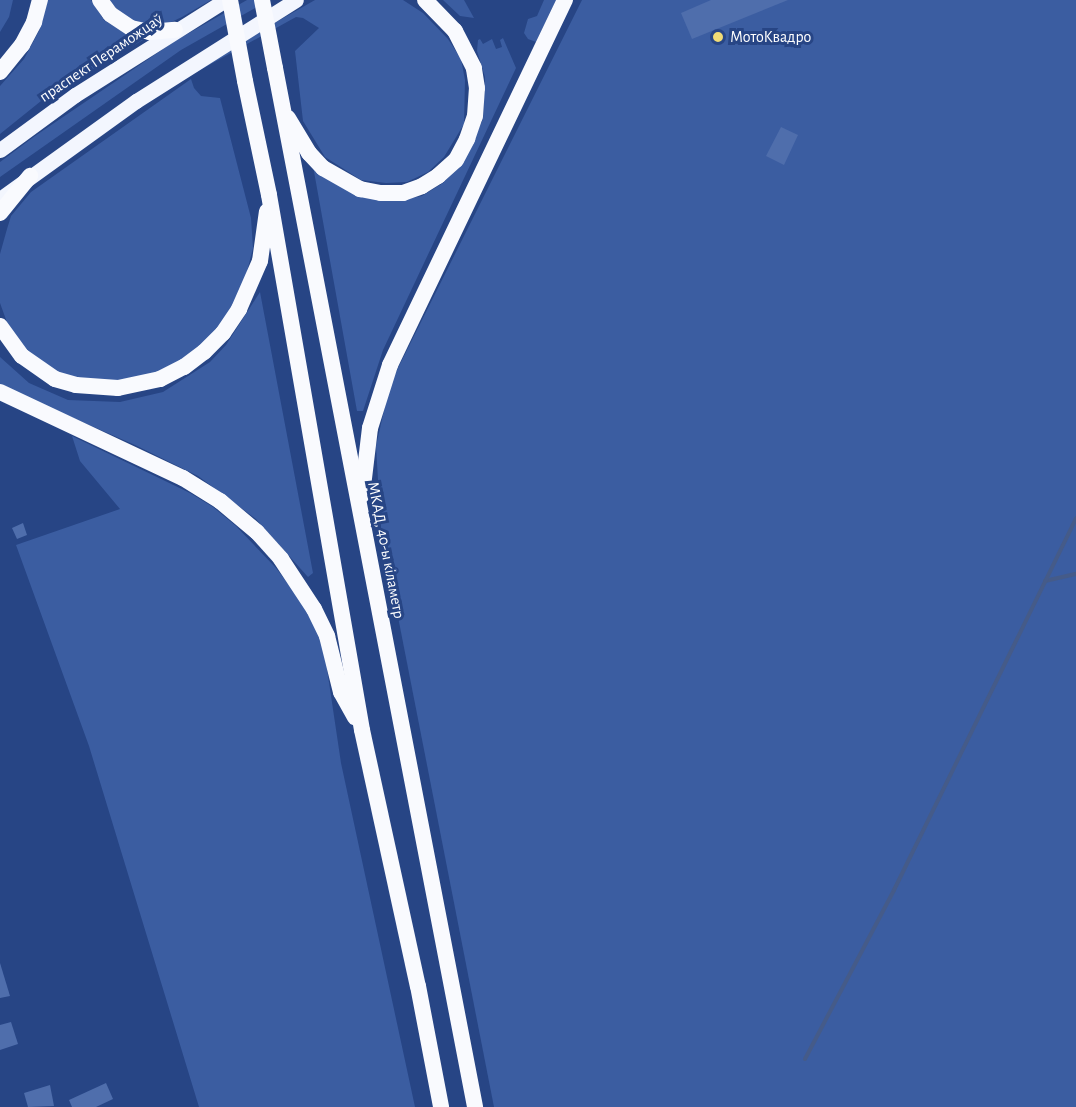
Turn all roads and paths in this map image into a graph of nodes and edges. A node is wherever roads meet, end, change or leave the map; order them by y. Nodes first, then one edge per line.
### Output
1 (40, 0) edge
2 (100, 0) edge
3 (225, 0) edge
4 (230, 0) edge
5 (262, 0) edge
6 (296, 0) edge
7 (425, 0) edge
8 (565, 0) edge
9 (175, 30) junction
10 (0, 72) edge
11 (280, 103) junction
12 (0, 150) edge
13 (30, 176) junction
14 (269, 195) junction
15 (0, 199) edge
16 (0, 213) edge
17 (0, 326) edge
18 (0, 392) edge
19 (360, 510) junction
20 (362, 730) junction
21 (441, 1107) edge
22 (475, 1107) edge

1 - 10 highway
2 - 9 highway
3 - 9 main road, праспект Пераможцаў
4 - 14 highway, bridge
5 - 11 highway, МКАД, 40-ы кіламетр, bridge
6 - 13 main road
7 - 11 highway
8 - 19 highway
9 - 12 main road, праспект Пераможцаў
11 - 19 highway, МКАД, 40-ы кіламетр
13 - 15 main road
13 - 16 highway
14 - 17 highway
14 - 20 highway
18 - 20 highway
19 - 22 highway, МКАД, 40-ы кіламетр
20 - 21 highway

